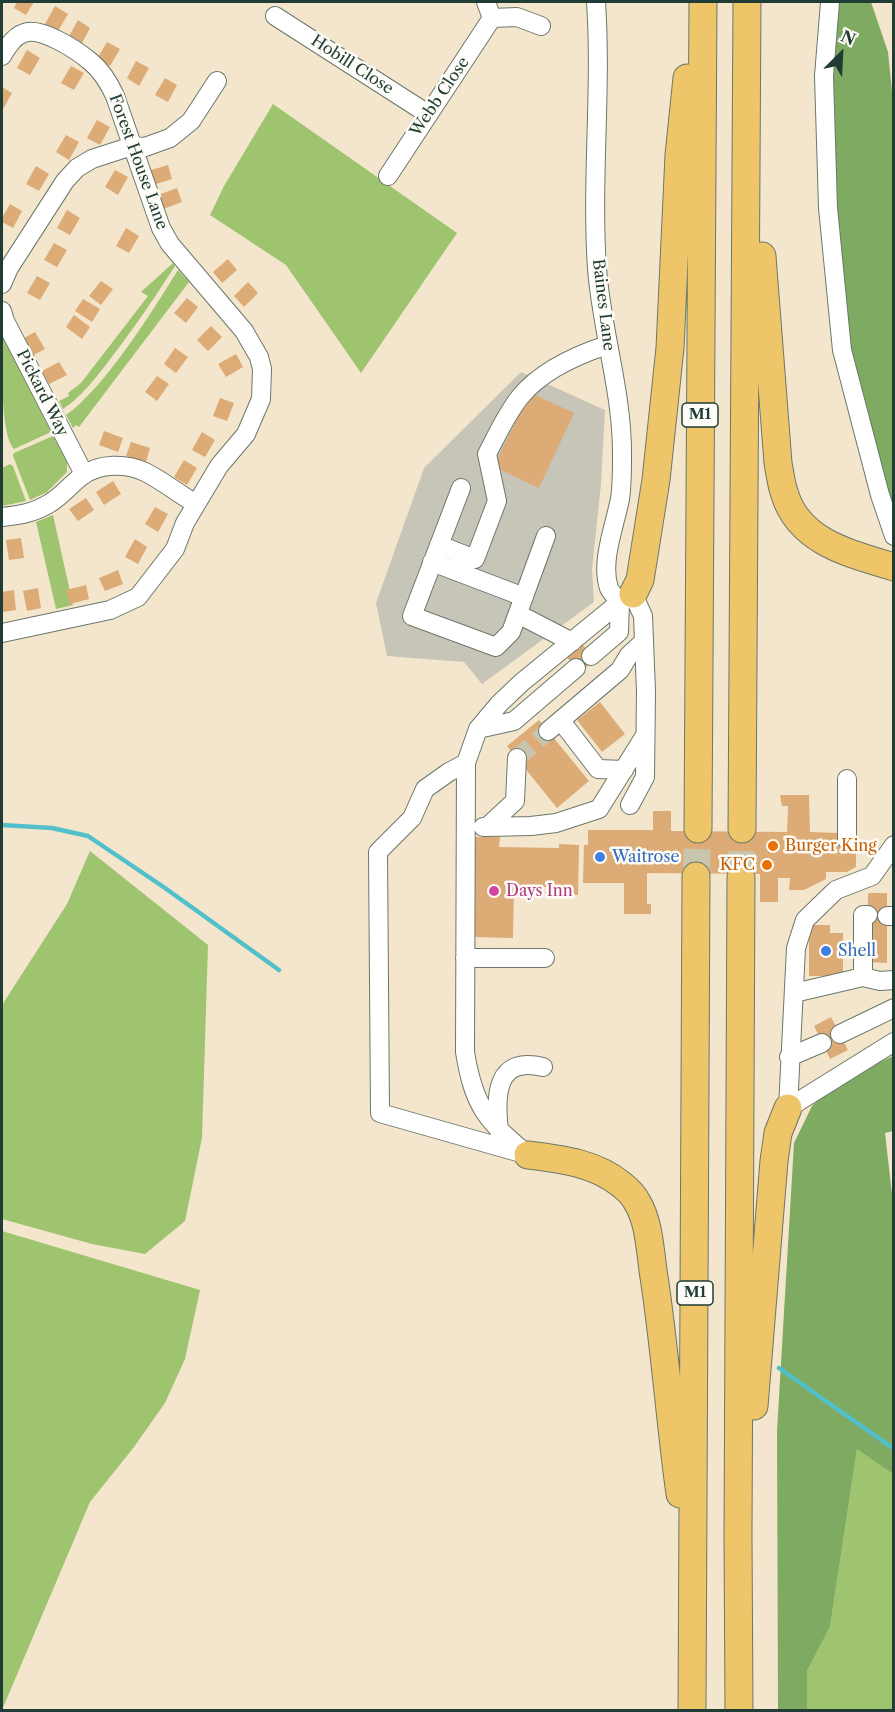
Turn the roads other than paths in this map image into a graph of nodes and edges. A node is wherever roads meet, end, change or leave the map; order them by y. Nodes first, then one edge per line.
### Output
1 (596, 2) edge
2 (695, 2) edge
3 (702, 2) edge
4 (747, 2) edge
5 (830, 2) edge
6 (489, 10) edge
7 (275, 16) dead end
8 (541, 26) dead end
9 (2, 56) edge
10 (217, 81) dead end
11 (428, 114) junction
12 (747, 118) junction
13 (132, 146) junction
14 (388, 176) dead end
15 (2, 284) edge
16 (2, 311) edge
17 (607, 345) junction
18 (84, 474) junction
19 (461, 488) dead end
20 (196, 504) junction
21 (2, 517) edge
22 (894, 536) edge
23 (546, 537) dead end
24 (439, 545) junction
25 (432, 562) junction
26 (894, 567) edge
27 (627, 598) junction
28 (521, 606) junction
29 (2, 633) edge
30 (572, 642) junction
31 (643, 642) junction
32 (591, 656) dead end
33 (576, 668) dead end
34 (478, 729) junction
35 (644, 736) junction
36 (517, 758) tunnel mouth
37 (466, 763) junction
38 (624, 770) junction
39 (847, 779) dead end
40 (630, 805) dead end
41 (466, 826) junction
42 (487, 827) junction
43 (698, 829) tunnel mouth
44 (742, 829) tunnel mouth
45 (847, 840) dead end
46 (894, 845) edge
47 (696, 876) tunnel mouth
48 (741, 878) tunnel mouth
49 (868, 915) dead end
50 (465, 958) junction
51 (545, 958) dead end
52 (863, 977) junction
53 (894, 980) edge
54 (795, 993) junction
55 (894, 1008) edge
56 (840, 1034) dead end
57 (894, 1042) edge
58 (822, 1043) dead end
59 (789, 1057) junction
60 (543, 1067) dead end
61 (788, 1108) junction
62 (499, 1131) junction
63 (528, 1155) junction
64 (738, 1535) junction
65 (694, 1584) junction
66 (692, 1710) edge
67 (739, 1710) edge

1 - 17 street, Baines Lane
2 - 27 highway
3 - 43 highway, M1
4 - 12 highway
5 - 22 street
6 - 8 street
6 - 11 street, Webb Close
7 - 11 street, Hobill Close
9 - 13 street, Forest House Lane
10 - 13 street
11 - 14 street, Webb Close
12 - 26 highway
12 - 44 highway
13 - 15 street
13 - 20 street, Forest House Lane
16 - 18 street, Pickard Way
17 - 24 street
17 - 27 street, Baines Lane
18 - 20 street
18 - 21 street
19 - 24 street
20 - 29 street, Forest House Lane
23 - 28 street
24 - 25 street
25 - 28 street
25 - 28 street
27 - 30 street
27 - 31 street, Baines Lane
27 - 32 street
28 - 30 street
30 - 34 street
31 - 35 street, Baines Lane
31 - 38 street
33 - 34 street
34 - 37 street
35 - 38 street
35 - 40 street, Baines Lane
36 - 42 street
37 - 41 street
37 - 63 street
38 - 42 street
39 - 45 street
41 - 42 street
41 - 50 street
46 - 54 street
47 - 65 highway, M1
48 - 64 highway
49 - 52 street
50 - 51 street
50 - 62 street
52 - 53 street
52 - 54 street
54 - 59 street
55 - 56 street
57 - 61 street
58 - 59 street
59 - 61 street
60 - 62 street
61 - 64 highway
62 - 63 street
63 - 65 highway
64 - 67 highway
65 - 66 highway, M1

